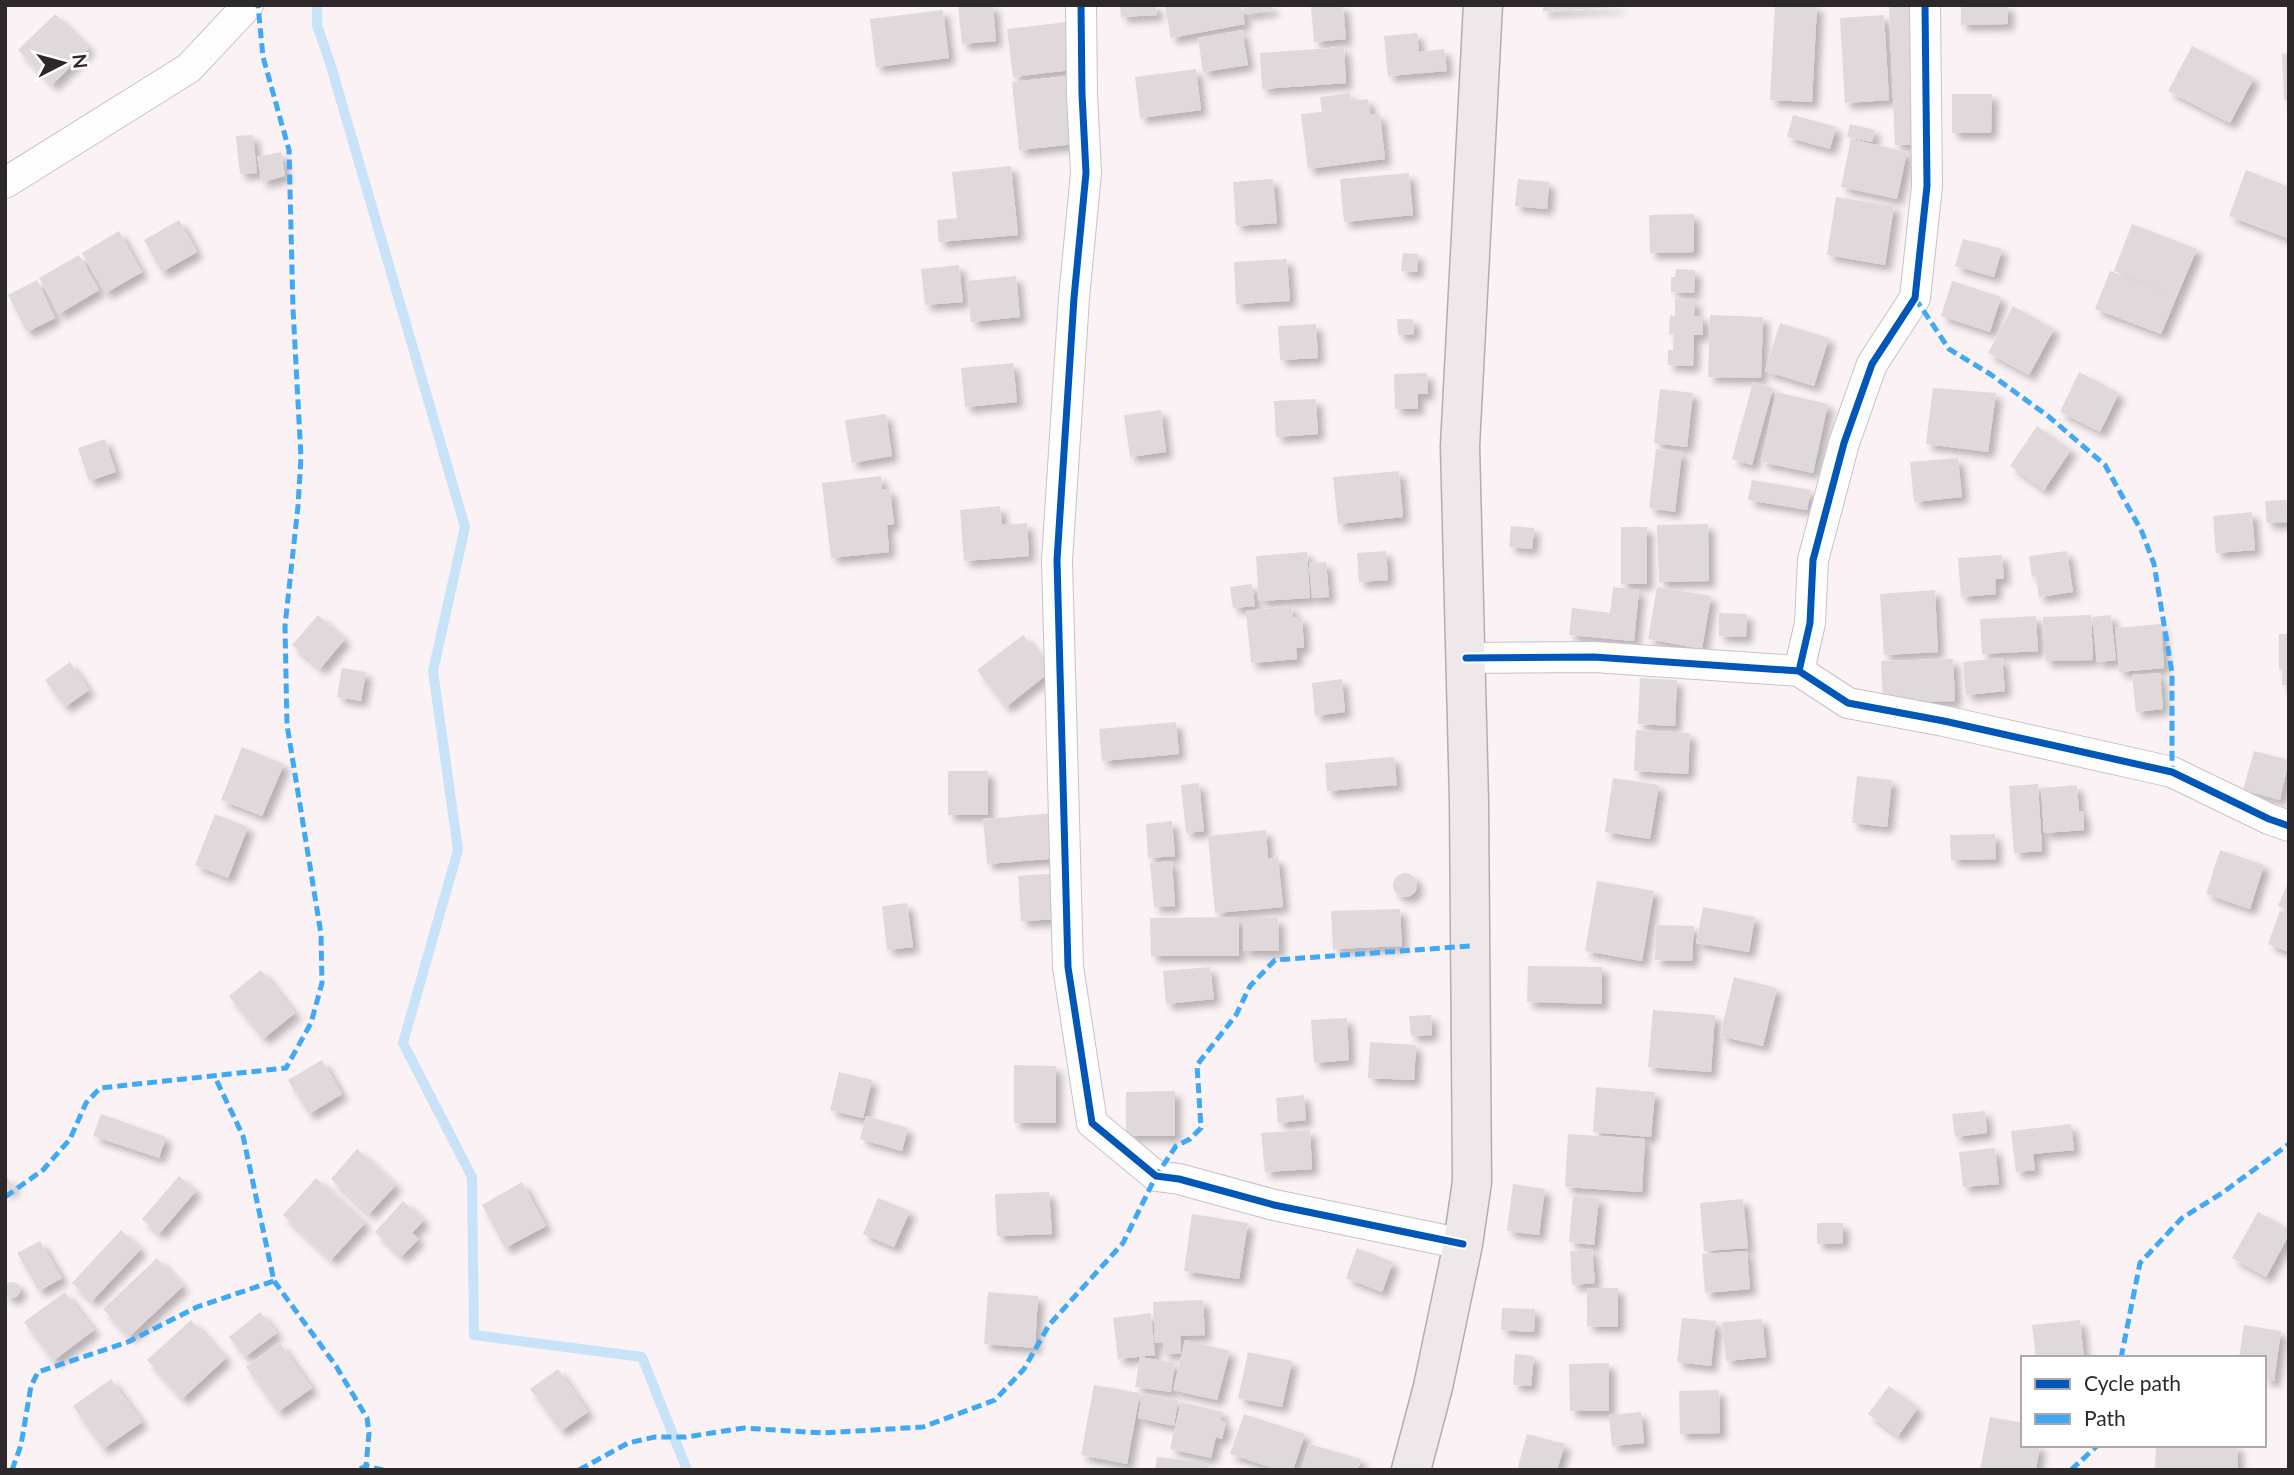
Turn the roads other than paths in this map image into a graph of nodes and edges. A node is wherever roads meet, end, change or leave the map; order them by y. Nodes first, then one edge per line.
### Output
1 (248, 5) edge
2 (1082, 5) edge
3 (1483, 5) edge
4 (1925, 5) edge
5 (5, 183) edge
6 (1466, 658) junction
7 (1799, 671) junction
8 (2289, 825) edge
9 (1464, 1244) junction
10 (1411, 1470) edge

1 - 5 street
2 - 9 street
3 - 6 main road
4 - 7 street
6 - 7 street
6 - 9 main road
7 - 8 street
9 - 10 main road

